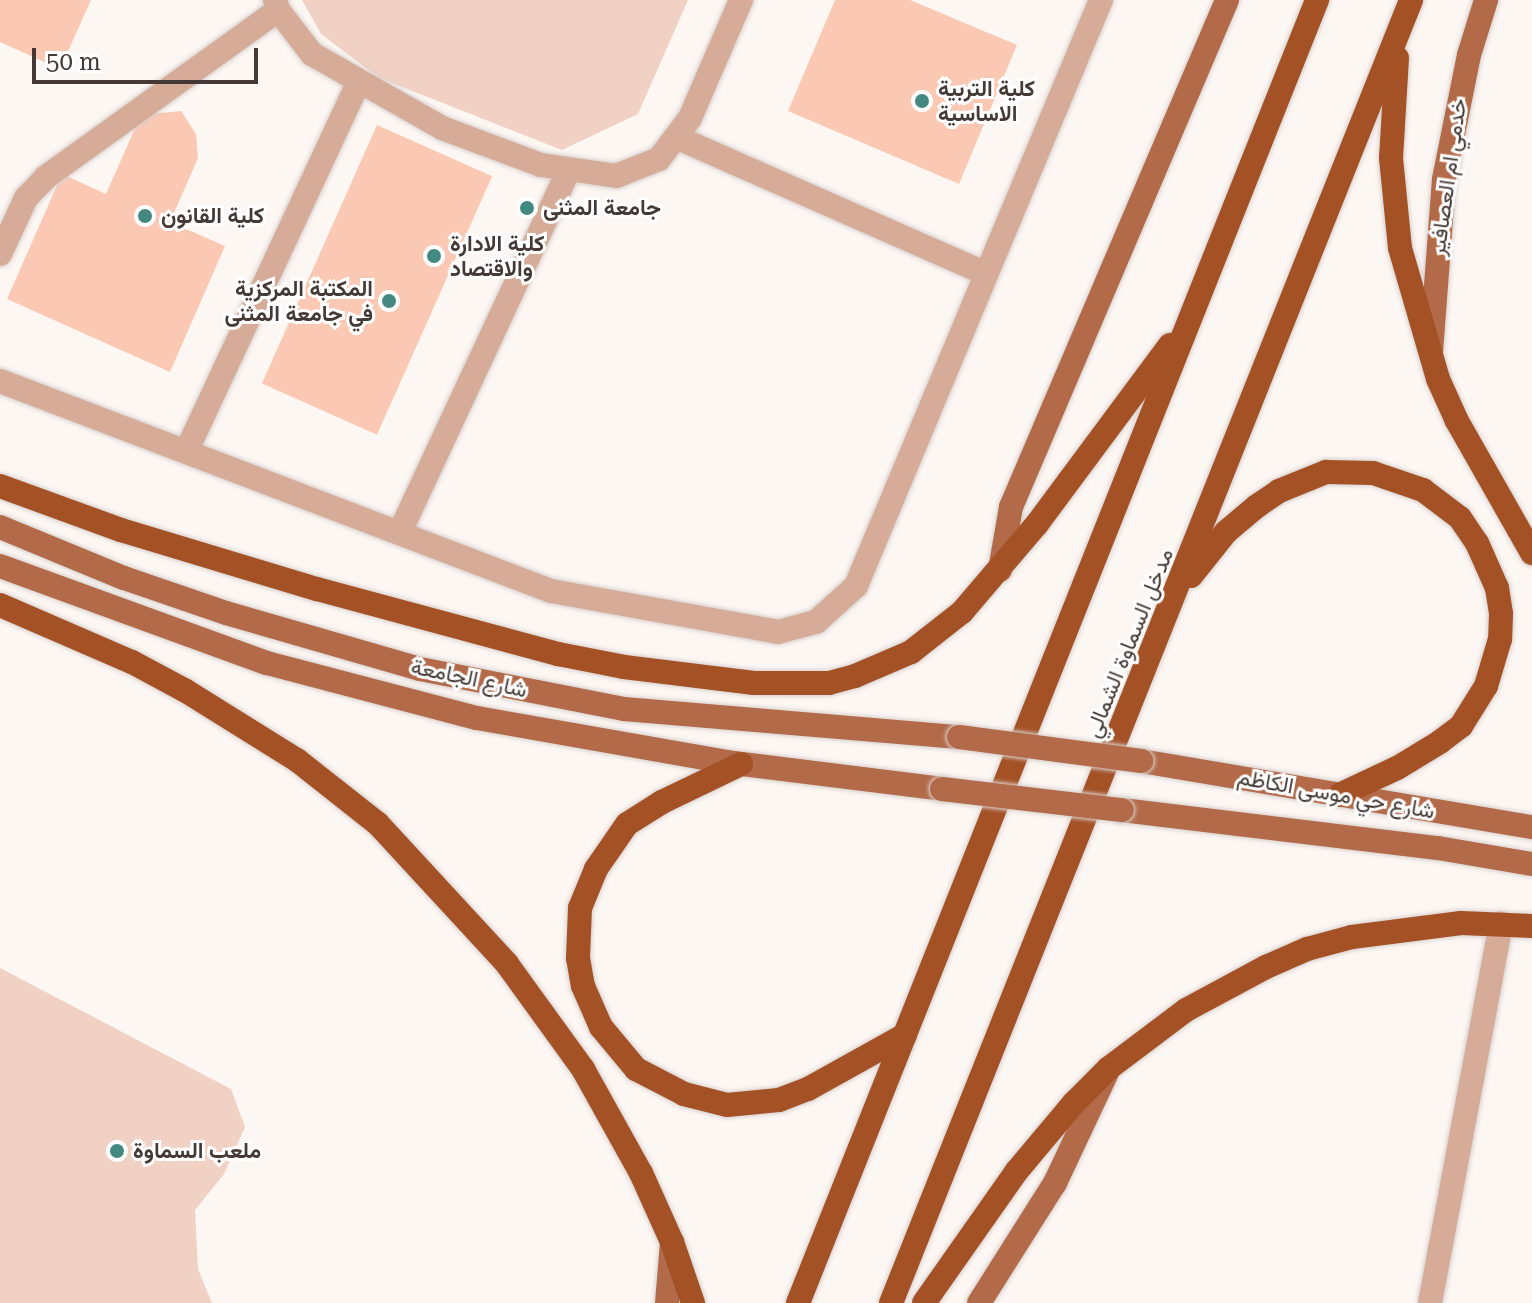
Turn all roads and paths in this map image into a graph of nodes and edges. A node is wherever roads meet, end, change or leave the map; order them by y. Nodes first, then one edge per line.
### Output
1 (741, 0) edge
2 (1101, 0) edge
3 (1227, 0) edge
4 (1317, 0) edge
5 (1486, 0) edge
6 (277, 5) edge
7 (1407, 10) edge
8 (358, 83) junction
9 (676, 137) junction
10 (569, 169) junction
11 (0, 254) edge
12 (986, 274) junction
13 (1190, 318) junction
14 (1430, 358) junction
15 (0, 381) edge
16 (187, 450) junction
17 (0, 486) edge
18 (0, 527) edge
19 (400, 532) junction
20 (1532, 553) edge
21 (0, 566) edge
22 (1000, 570) junction
23 (1177, 593) junction
24 (0, 605) edge
25 (1141, 761) joint
26 (741, 764) junction
27 (1339, 795) junction
28 (1532, 827) edge
29 (1532, 864) edge
30 (1501, 924) junction
31 (1532, 926) edge
32 (905, 1035) junction
33 (1109, 1068) junction
34 (672, 1242) junction
35 (667, 1303) edge
36 (693, 1303) edge
37 (798, 1303) edge
38 (891, 1303) edge
39 (924, 1303) edge
40 (979, 1303) edge
41 (1430, 1303) edge

1 - 9 street
2 - 12 street
3 - 22 main road
4 - 13 highway
5 - 14 main road, خدمي ام العصافير
6 - 8 street
6 - 11 street
7 - 14 highway
7 - 23 highway, مدخل السماوة الشمالي
8 - 10 street
8 - 16 street
9 - 10 street
9 - 12 street
10 - 19 street
12 - 19 street
13 - 22 highway
13 - 32 highway
14 - 20 highway
15 - 16 street
16 - 19 street
17 - 22 highway
18 - 25 main road, شارع الجامعة, bridge
21 - 26 main road
23 - 27 highway
23 - 38 highway, مدخل السماوة الشمالي
24 - 34 highway
25 - 27 main road, شارع حي موسى الكاظم
26 - 29 main road, bridge
26 - 32 highway
27 - 28 main road, شارع حي موسى الكاظم
30 - 31 highway
30 - 33 highway
30 - 41 street
32 - 37 highway
33 - 39 highway
33 - 40 main road
34 - 35 main road
34 - 36 highway

